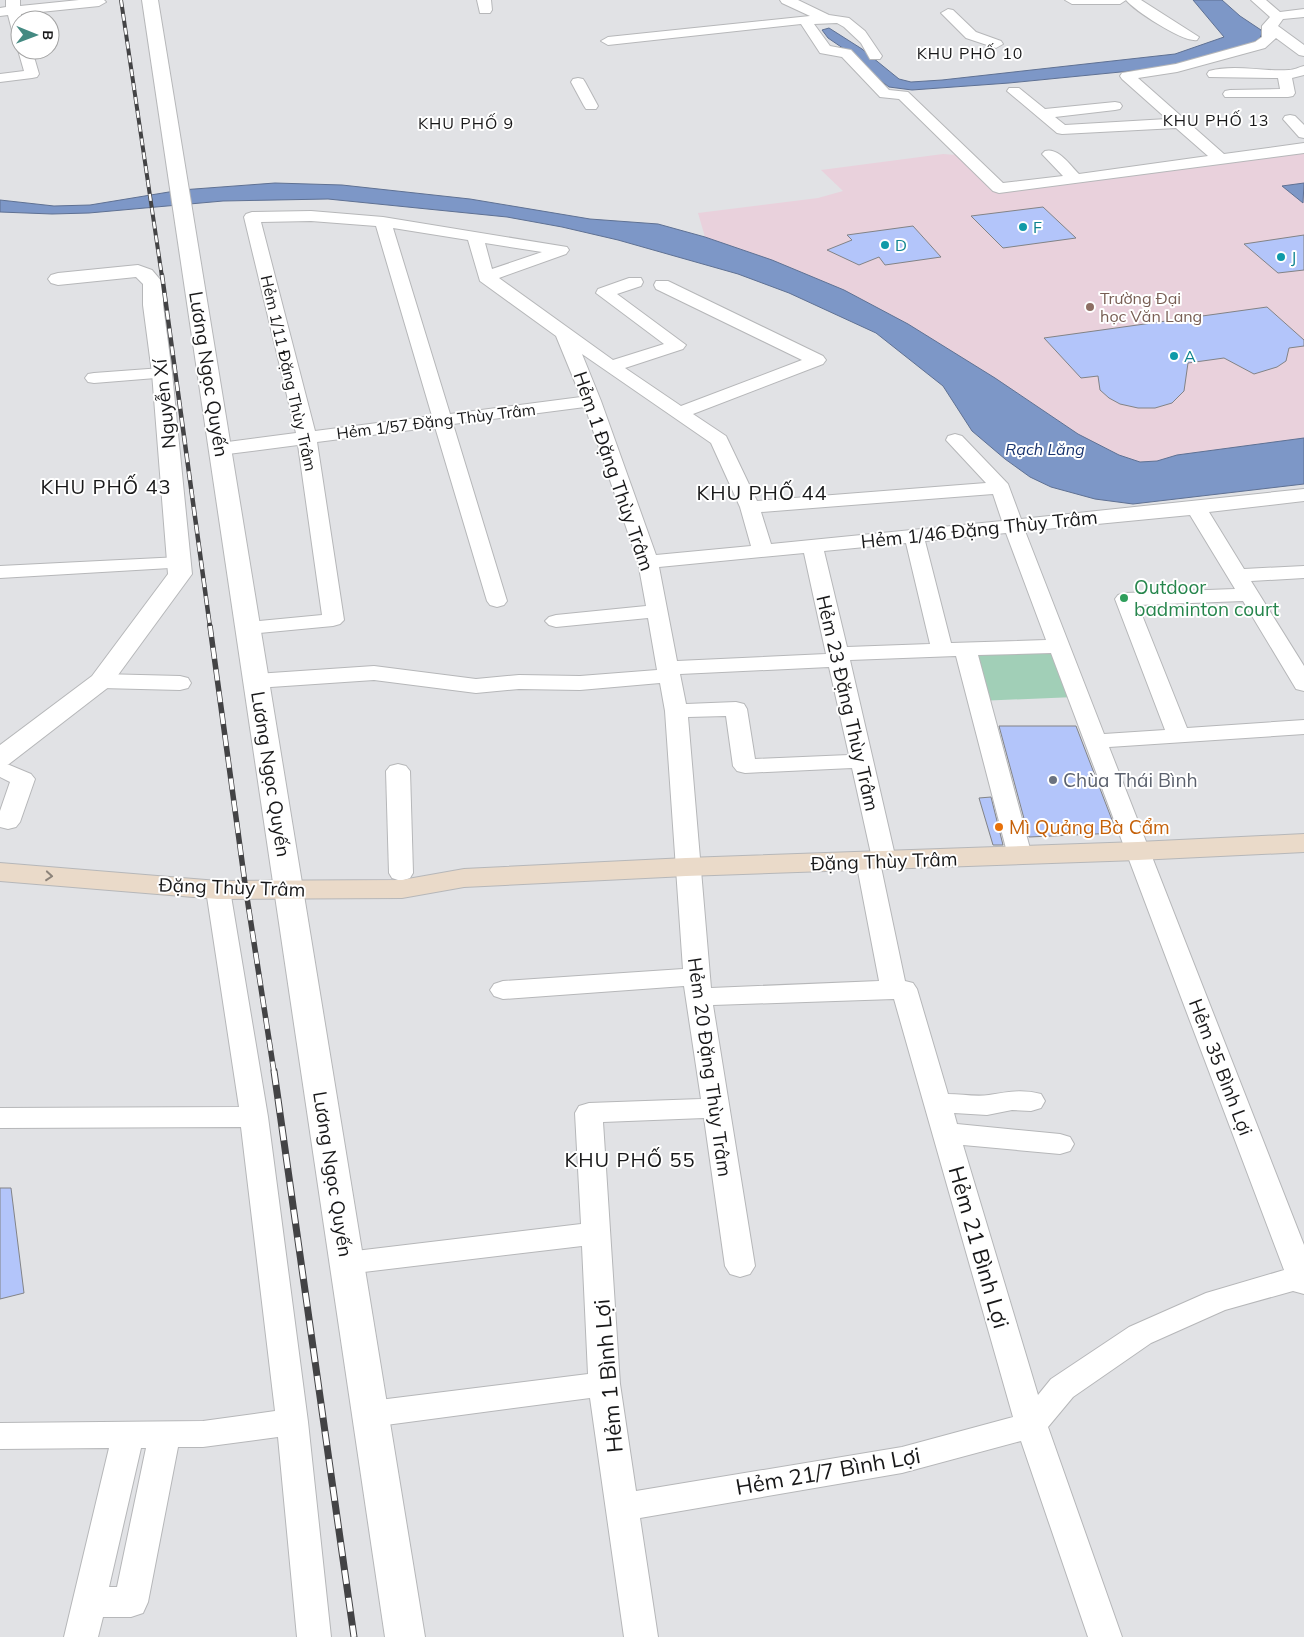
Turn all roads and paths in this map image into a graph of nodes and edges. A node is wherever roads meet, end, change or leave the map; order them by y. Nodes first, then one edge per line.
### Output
1 (150, 0) edge
2 (787, 0) edge
3 (1072, 0) edge
4 (1120, 0) edge
5 (1133, 0) edge
6 (1258, 0) edge
7 (99, 2) dead end
8 (9, 8) edge
9 (948, 13) dead end
10 (1304, 13) edge
11 (827, 19) junction
12 (805, 20) junction
13 (1273, 21) junction
14 (1192, 37) dead end
15 (608, 41) dead end
16 (996, 44) dead end
17 (1304, 52) edge
18 (875, 56) dead end
19 (28, 60) edge
20 (1304, 70) edge
21 (1214, 74) dead end
22 (1287, 74) junction
23 (0, 78) edge
24 (578, 82) dead end
25 (1014, 90) dead end
26 (1230, 94) dead end
27 (591, 106) dead end
28 (1115, 106) dead end
29 (1041, 114) junction
30 (1290, 119) dead end
31 (1180, 123) junction
32 (1304, 134) edge
33 (1304, 148) edge
34 (1050, 154) dead end
35 (1220, 159) junction
36 (1075, 178) junction
37 (383, 222) junction
38 (475, 236) junction
39 (486, 277) junction
40 (58, 279) dead end
41 (635, 282) dead end
42 (662, 285) dead end
43 (564, 333) junction
44 (611, 366) junction
45 (162, 373) junction
46 (94, 378) dead end
47 (592, 401) junction
48 (680, 413) junction
49 (443, 420) junction
50 (307, 438) junction
51 (956, 440) dead end
52 (220, 449) junction
53 (1001, 488) junction
54 (1304, 495) edge
55 (750, 506) junction
56 (1196, 508) junction
57 (1013, 526) junction
58 (914, 536) junction
59 (812, 546) junction
60 (763, 551) junction
61 (648, 562) junction
62 (180, 563) junction
63 (0, 572) edge
64 (1304, 572) edge
65 (1238, 576) junction
66 (1250, 595) junction
67 (497, 601) dead end
68 (657, 612) junction
69 (556, 621) dead end
70 (248, 628) junction
71 (1060, 646) junction
72 (965, 649) junction
73 (942, 650) junction
74 (838, 657) junction
75 (668, 672) junction
76 (101, 681) junction
77 (256, 681) junction
78 (180, 683) dead end
79 (1304, 684) edge
80 (676, 711) junction
81 (1304, 727) edge
82 (1178, 735) junction
83 (1096, 741) junction
84 (0, 758) edge
85 (861, 761) junction
86 (0, 768) edge
87 (398, 771) dead end
88 (8, 822) dead end
89 (1304, 842) edge
90 (1138, 851) junction
91 (0, 853) edge
92 (1020, 856) junction
93 (876, 861) junction
94 (686, 867) junction
95 (0, 872) edge
96 (401, 873) junction
97 (464, 878) junction
98 (288, 881) junction
99 (218, 890) junction
100 (698, 987) junction
101 (503, 990) dead end
102 (894, 990) junction
103 (1031, 1101) dead end
104 (938, 1103) junction
105 (715, 1108) junction
106 (254, 1117) junction
107 (0, 1118) edge
108 (946, 1133) junction
109 (1060, 1144) dead end
110 (597, 1233) junction
111 (347, 1263) junction
112 (740, 1266) dead end
113 (1303, 1279) edge
114 (604, 1384) junction
115 (370, 1414) junction
116 (292, 1422) junction
117 (1031, 1425) junction
118 (128, 1434) junction
119 (164, 1434) junction
120 (0, 1436) edge
121 (623, 1507) junction
122 (89, 1602) junction
123 (81, 1637) edge
124 (314, 1637) edge
125 (405, 1637) edge
126 (641, 1637) edge
127 (1105, 1637) edge

1 - 52 street, Lương Ngọc Quyến
2 - 11 street
3 - 4 street
5 - 14 street
6 - 13 street
7 - 8 street
9 - 16 street
10 - 13 street
11 - 12 street
11 - 18 street
12 - 15 street
12 - 36 street
13 - 17 street
13 - 31 street
19 - 23 street
20 - 22 street
21 - 22 street
22 - 26 street
24 - 27 street
25 - 29 street
28 - 29 street
29 - 31 street
30 - 32 street
31 - 35 street
33 - 35 street
34 - 36 street
35 - 36 street
37 - 38 street
37 - 49 street
37 - 50 street, Hẻm 1/11 Đặng Thùy Trâm
38 - 39 street
38 - 39 street
39 - 43 street
40 - 45 street, Nguyễn Xí
41 - 44 street
42 - 48 street
43 - 44 street
43 - 47 street, Hẻm 1 Đặng Thùy Trâm
44 - 48 street
45 - 46 street
45 - 62 street, Nguyễn Xí
47 - 49 street, Hẻm 1/57 Đặng Thùy Trâm
47 - 61 street, Hẻm 1 Đặng Thùy Trâm
48 - 55 street
49 - 50 street, Hẻm 1/57 Đặng Thùy Trâm
49 - 67 street
50 - 52 street, Hẻm 1/57 Đặng Thùy Trâm
50 - 70 street, Hẻm 1/11 Đặng Thùy Trâm
51 - 53 street
52 - 70 street, Lương Ngọc Quyến
53 - 55 street, Hẻm 1/46 Đặng Thùy Trâm
53 - 57 street, Hẻm 35 Bình Lợi
54 - 56 street, Hẻm 1/46 Đặng Thùy Trâm
55 - 60 street
56 - 57 street, Hẻm 1/46 Đặng Thùy Trâm
56 - 65 street
57 - 58 street, Hẻm 1/46 Đặng Thùy Trâm
57 - 71 street, Hẻm 35 Bình Lợi
58 - 59 street, Hẻm 1/46 Đặng Thùy Trâm
58 - 73 street
59 - 60 street, Hẻm 1/46 Đặng Thùy Trâm
59 - 74 street, Hẻm 23 Đặng Thùy Trâm
60 - 61 street, Hẻm 1/46 Đặng Thùy Trâm
61 - 68 street, Hẻm 1 Đặng Thùy Trâm
62 - 63 street
62 - 76 street, Nguyễn Xí
64 - 65 street
65 - 66 street
66 - 79 street
66 - 82 street
68 - 69 street
68 - 75 street, Hẻm 1 Đặng Thùy Trâm
70 - 77 street, Lương Ngọc Quyến
71 - 72 street
71 - 83 street, Hẻm 35 Bình Lợi
72 - 73 street
72 - 92 street
73 - 74 street
74 - 75 street
74 - 85 street, Hẻm 23 Đặng Thùy Trâm
75 - 77 street
75 - 80 street, Hẻm 1 Đặng Thùy Trâm
76 - 78 street
76 - 84 street, Nguyễn Xí
77 - 98 street, Lương Ngọc Quyến
80 - 85 street
80 - 94 street, Hẻm 1 Đặng Thùy Trâm
81 - 82 street
82 - 83 street
83 - 90 street, Hẻm 35 Bình Lợi
85 - 93 street, Hẻm 23 Đặng Thùy Trâm
86 - 88 street
87 - 96 street
89 - 90 main road, Đặng Thùy Trâm
90 - 92 main road, Đặng Thùy Trâm
90 - 113 street, Hẻm 35 Bình Lợi
91 - 98 main road, Đặng Thùy Trâm
92 - 93 main road, Đặng Thùy Trâm
93 - 94 main road, Đặng Thùy Trâm
93 - 102 street
94 - 97 main road, Đặng Thùy Trâm
94 - 100 street, Hẻm 20 Đặng Thùy Trâm
95 -> 99 main road, Đặng Thùy Trâm
96 - 97 main road, Đặng Thùy Trâm
96 - 98 main road, Đặng Thùy Trâm
97 - 98 main road, Đặng Thùy Trâm
98 - 99 main road, Đặng Thùy Trâm
98 - 111 street, Lương Ngọc Quyến
99 - 106 street
100 - 101 street
100 - 102 street
100 - 105 street, Hẻm 20 Đặng Thùy Trâm
102 - 104 street, Hẻm 21 Bình Lợi
103 - 104 street
104 - 108 street, Hẻm 21 Bình Lợi
105 - 110 street, Hẻm 1 Bình Lợi
105 - 112 street, Hẻm 20 Đặng Thùy Trâm
106 - 107 street
106 - 116 street
108 - 109 street
108 - 117 street, Hẻm 21 Bình Lợi
110 - 111 street
110 - 114 street, Hẻm 1 Bình Lợi
111 - 115 street, Lương Ngọc Quyến
113 - 117 street
114 - 115 street
114 - 121 street, Hẻm 1 Bình Lợi
115 - 125 street, Lương Ngọc Quyến
116 - 119 street
116 - 124 street
117 - 121 street, Hẻm 21/7 Bình Lợi
117 - 127 street, Hẻm 21 Bình Lợi
118 - 119 street
118 - 120 street
118 - 122 street
119 - 122 street
121 - 126 street, Hẻm 1 Bình Lợi
122 - 123 street

